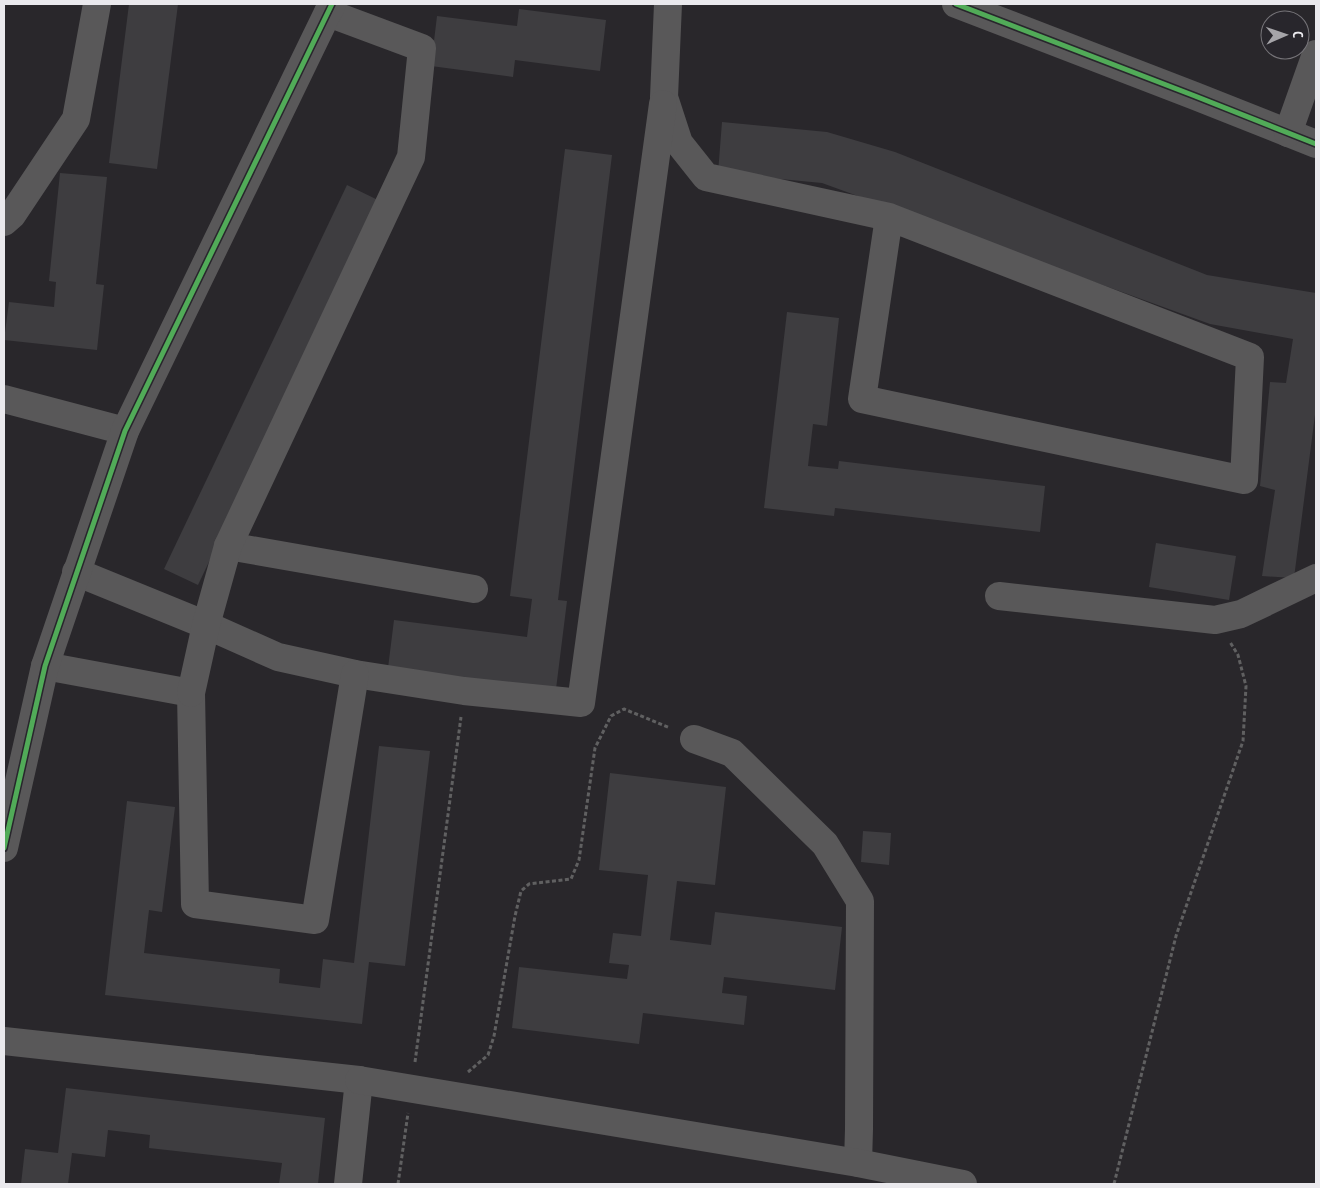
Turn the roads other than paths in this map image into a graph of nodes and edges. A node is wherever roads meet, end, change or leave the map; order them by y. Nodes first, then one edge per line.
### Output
1 (93, 4) edge
2 (668, 4) edge
3 (956, 4) edge
4 (330, 8) edge
5 (1316, 54) edge
6 (664, 97) junction
7 (1288, 133) junction
8 (1316, 144) edge
9 (889, 217) junction
10 (4, 222) edge
11 (4, 399) edge
12 (126, 431) junction
13 (228, 546) junction
14 (76, 572) junction
15 (1316, 578) edge
16 (474, 589) dead end
17 (999, 596) dead end
18 (206, 625) junction
19 (45, 666) junction
20 (355, 674) junction
21 (191, 693) junction
22 (694, 738) road end
23 (4, 848) edge
24 (4, 1041) edge
25 (359, 1080) junction
26 (858, 1163) junction
27 (348, 1184) edge
28 (963, 1184) edge

1 - 10 street
2 - 6 street
3 - 7 street
4 - 12 street
4 - 13 street
5 - 7 street
6 - 9 street
6 - 20 street
7 - 8 street
9 - 9 street
11 - 12 street
12 - 14 street
13 - 16 street
13 - 18 street
14 - 18 street
14 - 19 street
15 - 17 street
18 - 20 street
18 - 21 street
19 - 21 street
19 - 23 street
20 - 21 street
22 - 26 street
24 - 25 street
25 - 26 street
25 - 27 street
26 - 28 street

